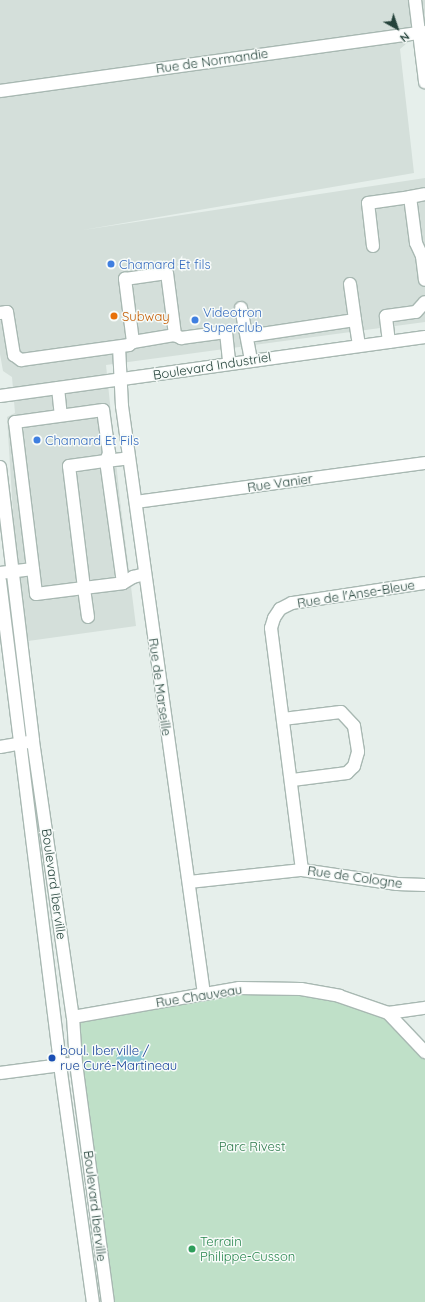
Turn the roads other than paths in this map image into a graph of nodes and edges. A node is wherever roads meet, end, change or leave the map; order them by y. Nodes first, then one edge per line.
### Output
1 (415, 0) edge
2 (422, 32) edge
3 (425, 82) edge
4 (0, 91) edge
5 (425, 194) edge
6 (410, 197) junction
7 (373, 246) dead end
8 (423, 255) edge
9 (425, 280) edge
10 (350, 284) dead end
11 (425, 302) edge
12 (241, 308) dead end
13 (0, 313) edge
14 (355, 320) junction
15 (175, 335) junction
16 (248, 336) junction
17 (425, 337) edge
18 (133, 342) junction
19 (389, 342) junction
20 (359, 346) junction
21 (119, 347) junction
22 (251, 360) junction
23 (229, 363) junction
24 (121, 380) junction
25 (58, 388) junction
26 (0, 396) edge
27 (61, 415) junction
28 (129, 458) junction
29 (106, 461) junction
30 (425, 463) edge
31 (0, 467) edge
32 (136, 502) junction
33 (33, 569) junction
34 (12, 572) junction
35 (0, 573) edge
36 (145, 574) junction
37 (0, 581) edge
38 (123, 583) junction
39 (425, 583) edge
40 (84, 588) junction
41 (88, 616) dead end
42 (283, 719) junction
43 (33, 741) junction
44 (20, 743) junction
45 (0, 747) edge
46 (292, 780) junction
47 (302, 870) junction
48 (189, 882) junction
49 (425, 885) edge
50 (204, 994) junction
51 (425, 1008) edge
52 (388, 1013) junction
53 (73, 1017) junction
54 (425, 1052) edge
55 (76, 1063) junction
56 (60, 1065) junction
57 (0, 1073) edge
58 (92, 1302) edge
59 (108, 1302) edge

1 - 2 street
2 - 3 street
2 - 4 street, Rue de Normandie
5 - 6 street
6 - 7 street
6 - 8 street
8 - 9 street
10 - 14 street
11 - 19 street
12 - 16 street
13 - 21 street
14 - 16 street
14 - 20 street
15 - 18 street
15 - 18 street
15 - 23 street
16 - 22 street
17 - 19 street, Boulevard Industriel
18 - 21 street
19 - 20 street, Boulevard Industriel
20 - 22 street, Boulevard Industriel
21 - 24 street, Rue de Marseille
22 - 23 street, Boulevard Industriel
23 - 24 street, Boulevard Industriel
24 - 25 street, Boulevard Industriel
24 - 28 street, Rue de Marseille
25 - 26 street, Boulevard Industriel
25 - 27 street
27 - 29 street
27 - 33 street
28 - 29 street
28 - 32 street, Rue de Marseille
29 - 38 street
29 - 40 street
30 - 32 street, Rue Vanier
31 - 34 street, Boulevard Iberville
32 - 36 street, Rue de Marseille
33 - 34 street
33 - 40 street
34 - 35 street
34 - 43 street, Boulevard Iberville
36 - 38 street
36 - 48 street, Rue de Marseille
37 - 44 street, Boulevard Iberville
38 - 40 street
39 - 42 street, Rue de l'Anse-Bleue
40 - 41 street
42 - 46 street, Rue de l'Anse-Bleue
42 - 46 street
43 - 44 street
43 - 53 street, Boulevard Iberville
44 - 45 street
44 - 56 street, Boulevard Iberville
46 - 47 street, Rue de l'Anse-Bleue
47 - 48 street, Rue de Cologne
47 - 49 street, Rue de Cologne
48 - 50 street, Rue de Marseille
50 - 52 street, Rue Chauveau
50 - 53 street, Rue Chauveau
51 - 52 street
52 - 54 street, Rue Chauveau
53 - 55 street, Boulevard Iberville
55 - 56 street
55 - 59 street, Boulevard Iberville
56 - 57 street
56 - 58 street, Boulevard Iberville

